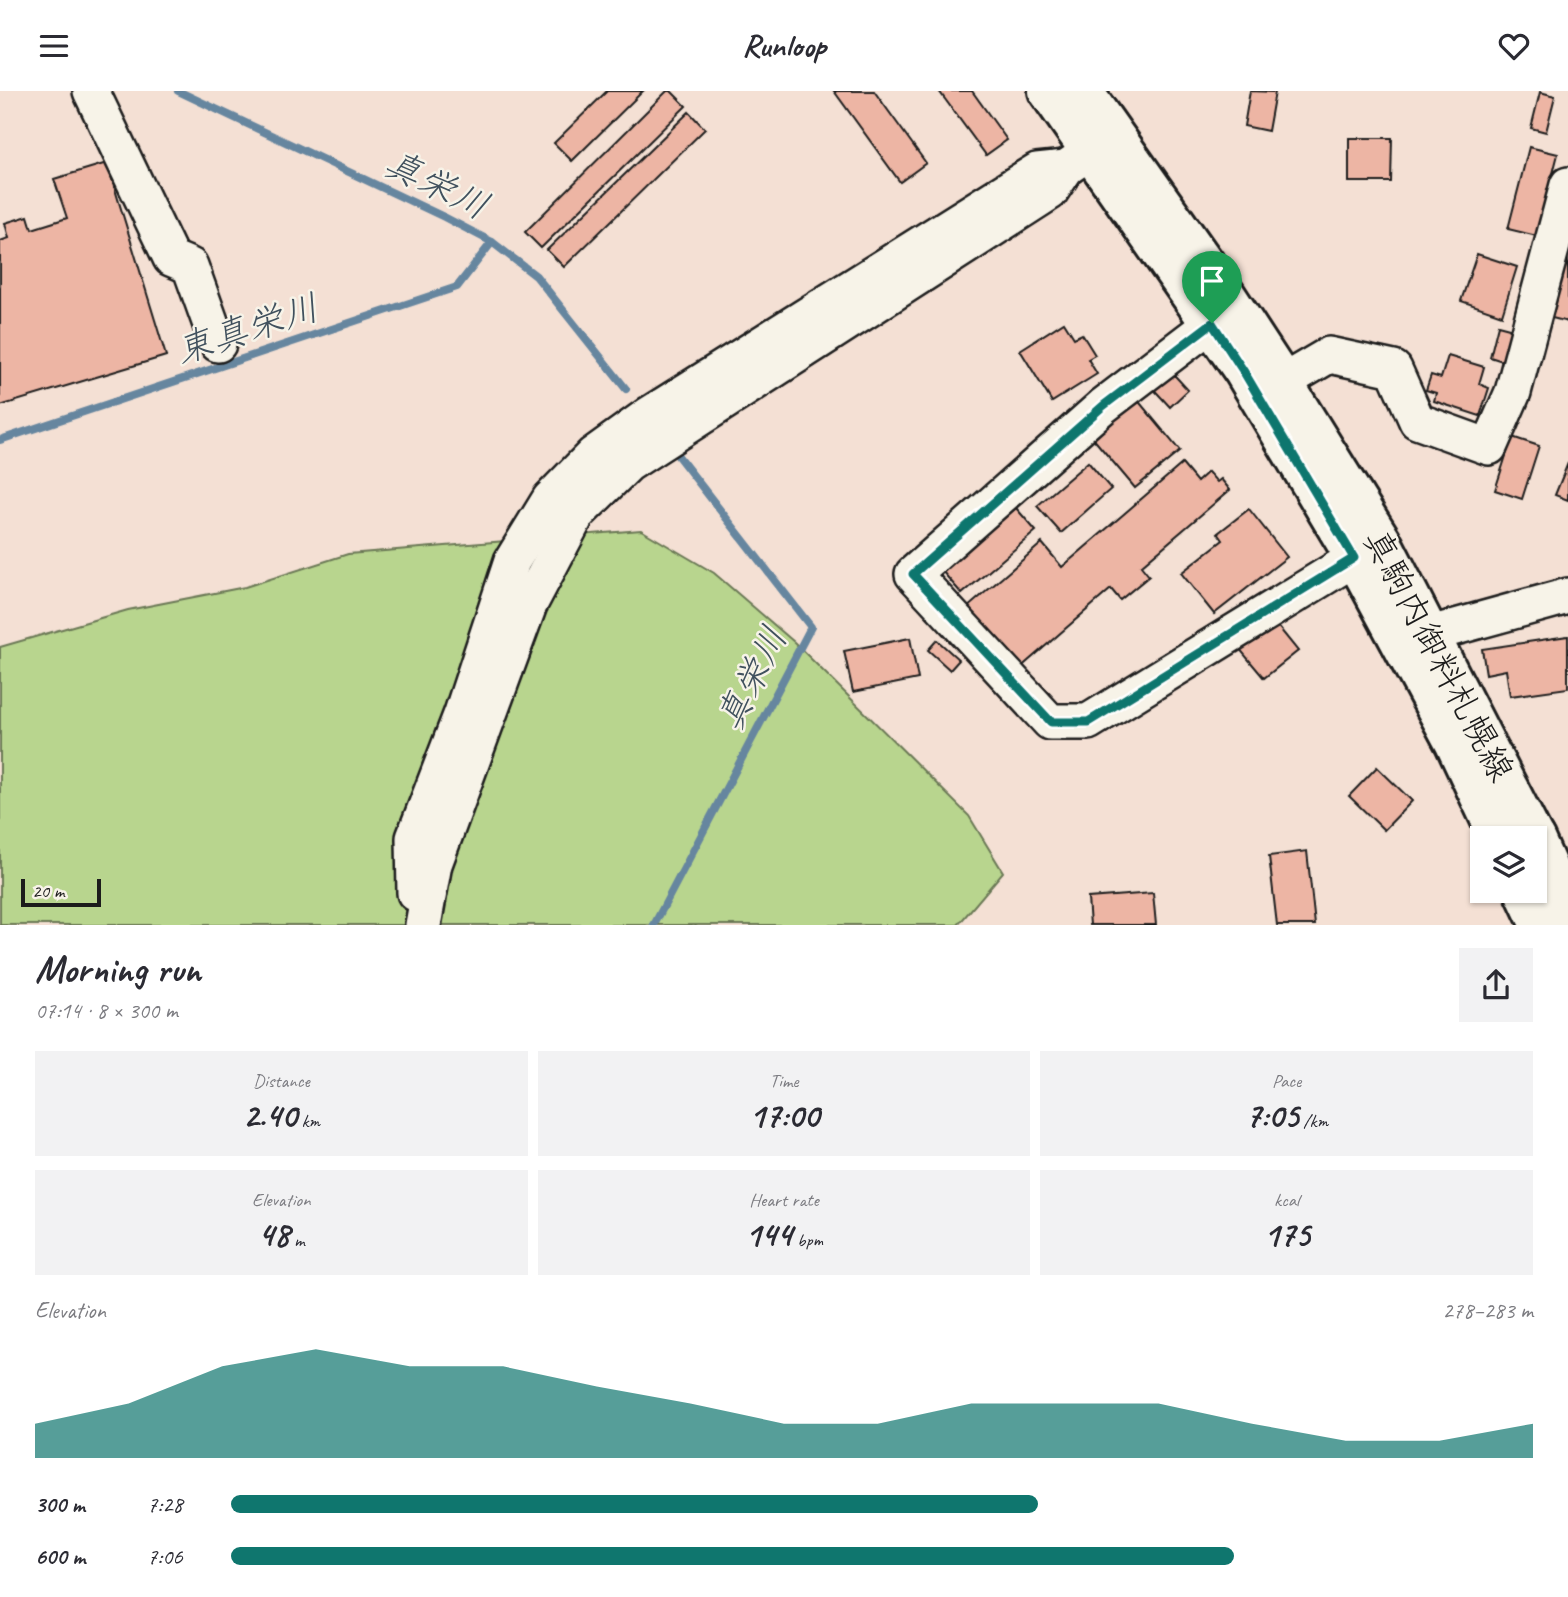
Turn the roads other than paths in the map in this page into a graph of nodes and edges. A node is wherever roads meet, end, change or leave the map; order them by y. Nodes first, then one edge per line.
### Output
1 (92, 91) edge
2 (1048, 91) edge
3 (1083, 91) edge
4 (1090, 151) junction
5 (1568, 185) edge
6 (1212, 323) junction
7 (218, 344) dead end
8 (1283, 382) junction
9 (1354, 558) junction
10 (1568, 596) edge
11 (1430, 633) junction
12 (1493, 826) edge
13 (1527, 826) edge
14 (1547, 867) edge
15 (1530, 903) edge
16 (1568, 913) edge
17 (416, 925) edge
18 (423, 925) edge
19 (1540, 925) edge

1 - 7 street
2 - 4 main road, 真駒内御料札幌線
3 - 4 main road, 真駒内御料札幌線
4 - 6 main road, 真駒内御料札幌線
4 - 8 main road, 真駒内御料札幌線
4 - 17 street
4 - 18 street
5 - 8 street
6 - 9 main road, 真駒内御料札幌線
6 - 9 street
8 - 11 main road, 真駒内御料札幌線
9 - 12 main road, 真駒内御料札幌線
10 - 11 street
11 - 13 main road, 真駒内御料札幌線
14 - 16 main road, 真駒内御料札幌線
15 - 19 main road

